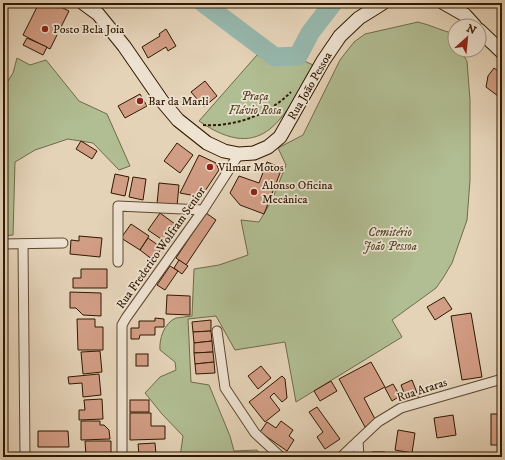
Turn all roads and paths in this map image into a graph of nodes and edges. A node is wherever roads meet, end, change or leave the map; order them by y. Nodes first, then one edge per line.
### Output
1 (83, 3) edge
2 (383, 3) edge
3 (444, 3) edge
4 (467, 18) edge
5 (487, 38) edge
6 (502, 52) edge
7 (292, 92) dead end
8 (200, 125) dead end
9 (239, 154) junction
10 (203, 210) junction
11 (63, 243) dead end
12 (3, 244) edge
13 (22, 244) junction
14 (118, 262) dead end
15 (217, 331) dead end
16 (502, 379) edge
17 (358, 441) junction
18 (24, 457) edge
19 (122, 457) edge
20 (281, 457) edge
21 (341, 457) edge
22 (359, 457) edge

1 - 9 main road, Rua João Pessoa
2 - 9 main road, Rua João Pessoa
3 - 4 main road
5 - 6 main road
7 - 8 path
9 - 10 street, Rua Frederico Wolfram Senior
10 - 14 street
10 - 19 street, Rua Frederico Wolfram Senior
11 - 13 street
12 - 13 street
13 - 18 street
15 - 20 street
16 - 17 street, Rua Araras
17 - 21 street, Rua Araras
17 - 22 street

